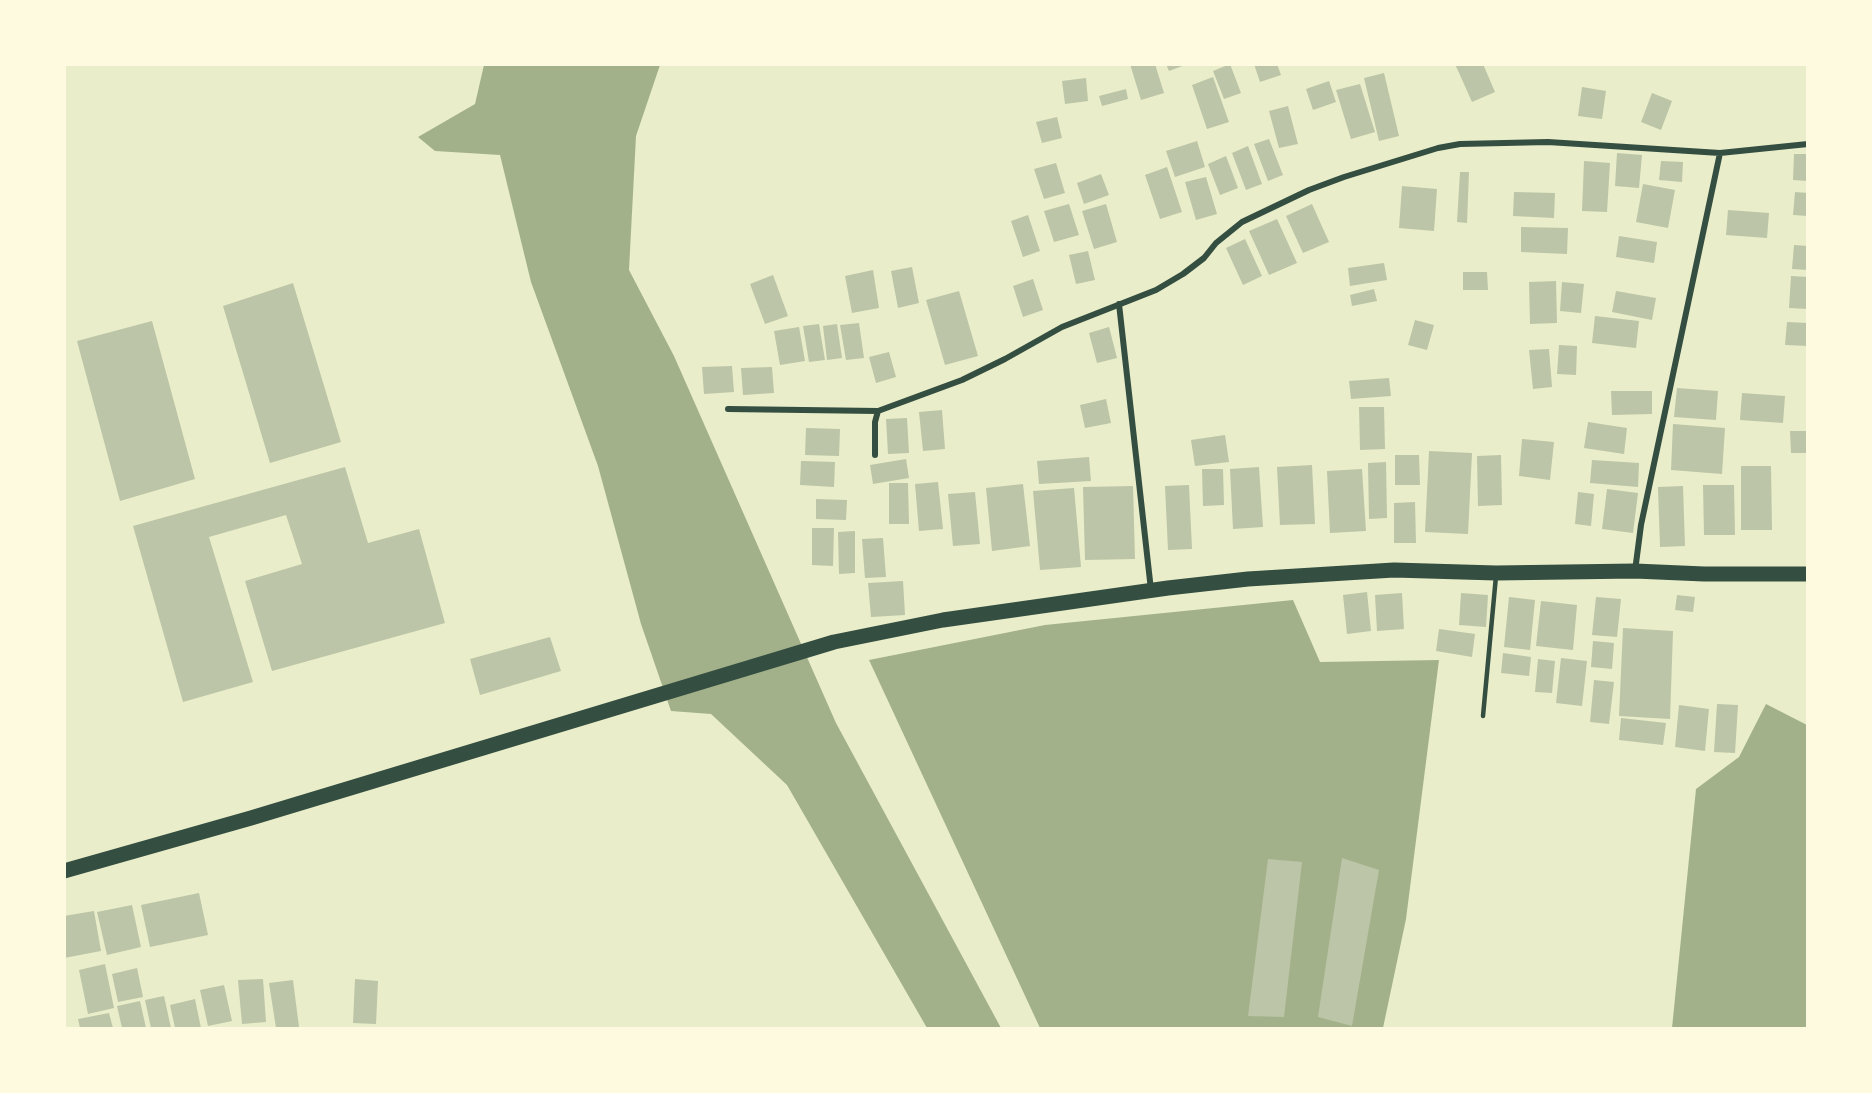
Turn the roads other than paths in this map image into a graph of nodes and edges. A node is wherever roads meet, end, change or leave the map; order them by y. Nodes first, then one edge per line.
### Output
1 (1808, 144) edge
2 (1720, 153) junction
3 (1119, 304) junction
4 (728, 409) dead end
5 (878, 411) junction
6 (875, 455) dead end
7 (1635, 571) junction
8 (1496, 573) junction
9 (1808, 573) edge
10 (1150, 590) junction
11 (1483, 716) dead end
12 (64, 871) edge

1 - 2 street
2 - 3 street
2 - 7 street
3 - 5 street
3 - 10 street
4 - 5 street
5 - 6 street
7 - 8 main road
7 - 9 main road
8 - 10 main road
8 - 11 lane
10 - 12 main road

